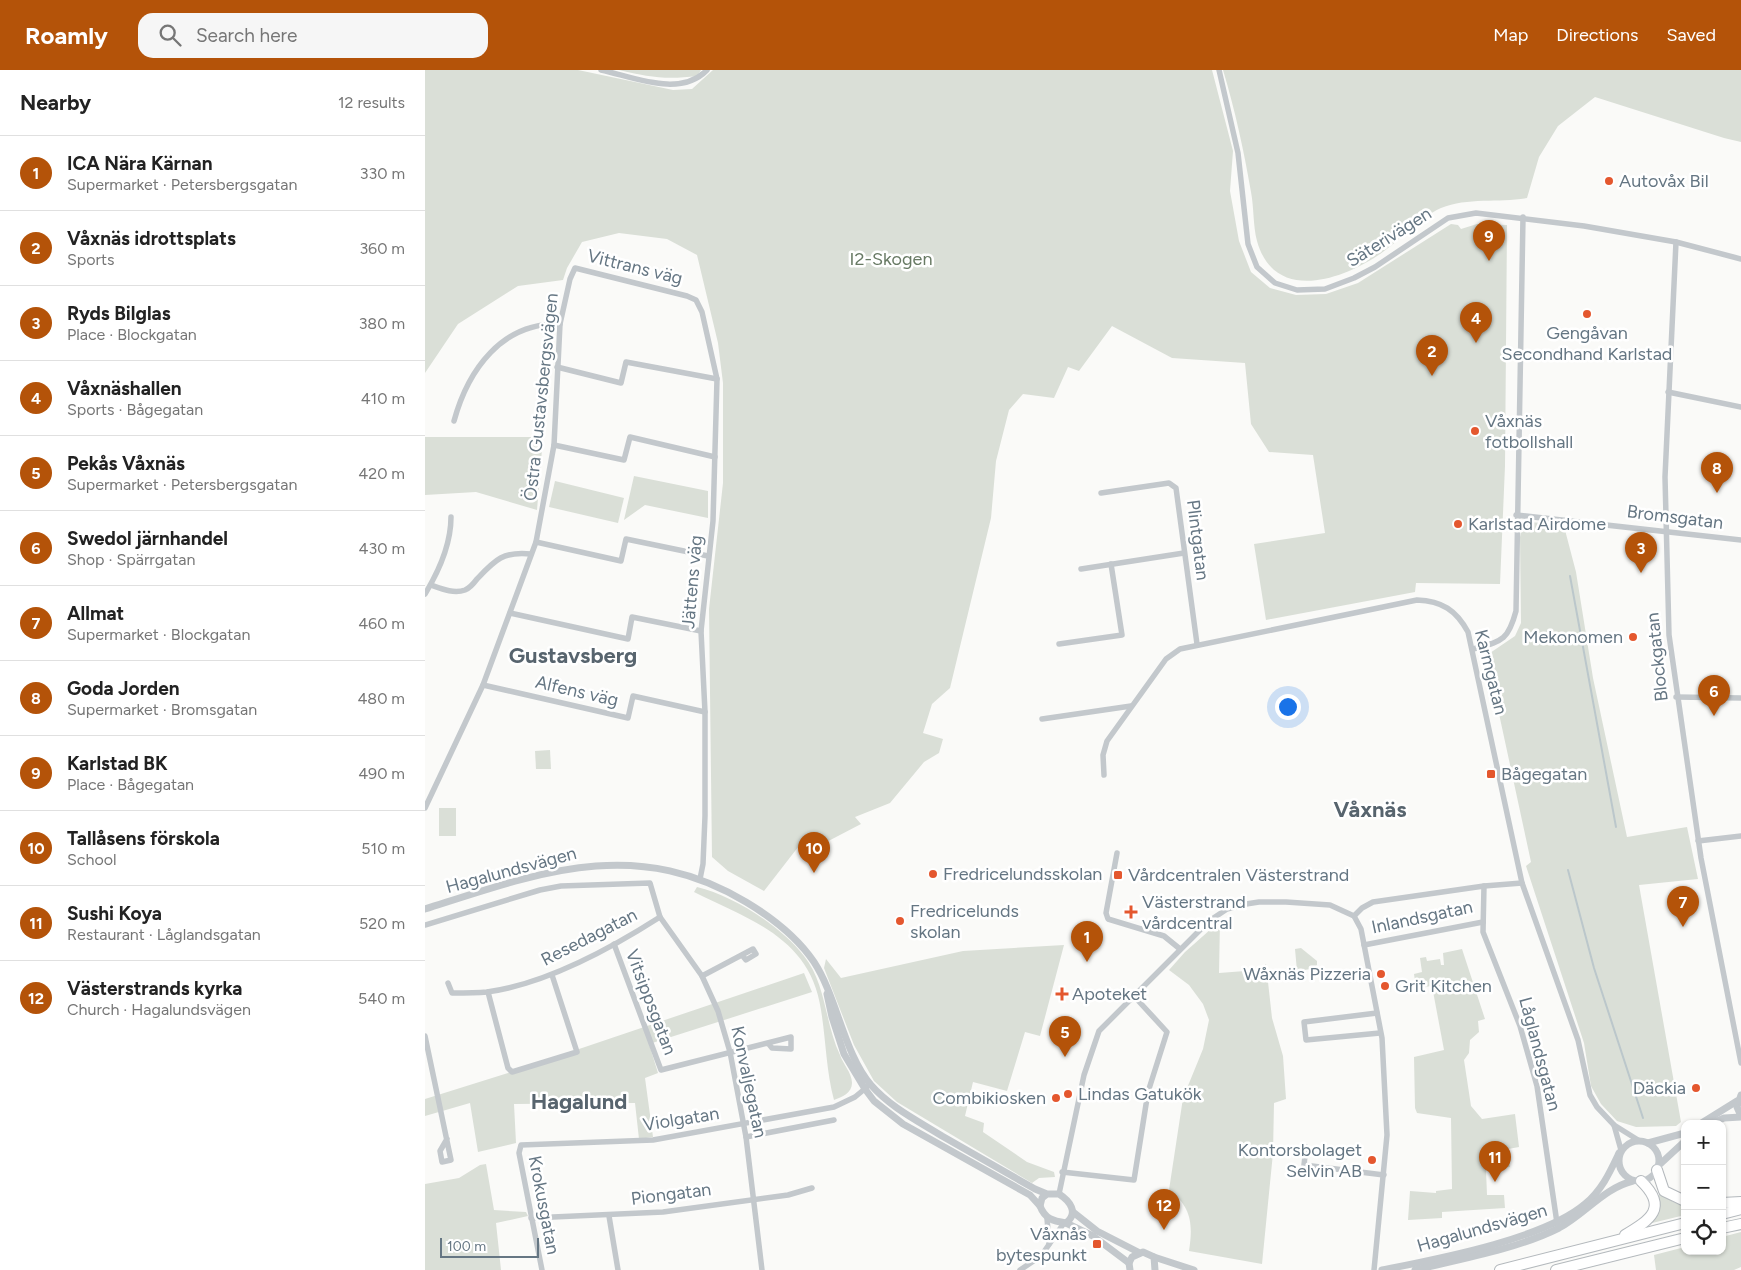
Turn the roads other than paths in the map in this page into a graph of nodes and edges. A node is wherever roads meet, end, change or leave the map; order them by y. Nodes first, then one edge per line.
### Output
1 (601, 70) edge
2 (707, 70) edge
3 (1219, 70) edge
4 (1523, 217) junction
5 (1675, 242) junction
6 (1741, 259) edge
7 (575, 268) joint
8 (687, 296) joint
9 (560, 324) junction
10 (557, 367) junction
11 (717, 379) junction
12 (1668, 392) junction
13 (1741, 407) edge
14 (455, 421) dead end
15 (554, 445) junction
16 (715, 457) junction
17 (1101, 493) dead end
18 (1516, 515) junction
19 (451, 517) dead end
20 (1665, 530) junction
21 (1741, 540) edge
22 (536, 542) junction
23 (1184, 553) junction
24 (531, 554) junction
25 (708, 556) junction
26 (1111, 564) junction
27 (1081, 569) dead end
28 (431, 585) junction
29 (425, 594) edge
30 (510, 613) junction
31 (701, 631) junction
32 (1059, 644) dead end
33 (1197, 644) junction
34 (1473, 649) junction
35 (483, 685) junction
36 (1676, 697) junction
37 (1741, 698) edge
38 (1131, 706) junction
39 (705, 712) junction
40 (1042, 719) dead end
41 (1104, 775) dead end
42 (425, 808) edge
43 (1741, 836) edge
44 (1698, 841) junction
45 (1117, 853) dead end
46 (700, 879) junction
47 (1522, 883) junction
48 (1484, 886) junction
49 (425, 909) edge
50 (1354, 916) junction
51 (659, 917) junction
52 (1483, 922) junction
53 (425, 925) edge
54 (614, 944) junction
55 (1364, 945) junction
56 (1180, 949) junction
57 (742, 955) dead end
58 (552, 975) junction
59 (702, 976) junction
60 (448, 984) dead end
61 (488, 992) junction
62 (1133, 994) junction
63 (1377, 1013) junction
64 (1380, 1033) junction
65 (425, 1036) edge
66 (768, 1043) dead end
67 (730, 1052) junction
68 (1741, 1063) edge
69 (868, 1087) junction
70 (1739, 1098) edge
71 (1741, 1116) edge
72 (835, 1120) dead end
73 (1706, 1120) edge
74 (1719, 1120) edge
75 (743, 1124) junction
76 (1614, 1125) junction
77 (1681, 1134) edge
78 (746, 1137) junction
79 (447, 1139) dead end
80 (1638, 1140) junction
81 (1649, 1143) junction
82 (1681, 1145) edge
83 (519, 1147) joint
84 (1306, 1147) dead end
85 (1620, 1152) junction
86 (1657, 1168) junction
87 (1062, 1172) junction
88 (1384, 1175) junction
89 (1637, 1181) junction
90 (812, 1188) dead end
91 (1047, 1194) junction
92 (1059, 1194) junction
93 (753, 1199) junction
94 (1681, 1199) edge
95 (1741, 1202) edge
96 (1726, 1203) edge
97 (1040, 1206) junction
98 (1741, 1209) edge
99 (1073, 1212) junction
100 (1726, 1213) edge
101 (609, 1216) junction
102 (531, 1218) junction
103 (1047, 1218) junction
104 (1065, 1223) junction
105 (1741, 1224) edge
106 (1558, 1225) junction
107 (1681, 1225) edge
108 (1726, 1227) edge
109 (1681, 1239) edge
110 (1615, 1241) junction
111 (1049, 1244) junction
112 (1138, 1252) junction
113 (1154, 1257) junction
114 (1129, 1268) edge
115 (542, 1270) edge
116 (618, 1270) edge
117 (762, 1270) edge
118 (1021, 1270) edge
119 (1155, 1270) edge
120 (1193, 1270) edge
121 (1374, 1270) edge
122 (1382, 1270) edge
123 (1415, 1270) edge
124 (1500, 1270) edge
125 (1556, 1270) edge

1 - 2 street
3 - 4 street, Säterivägen
4 - 5 street, Säterivägen
4 - 18 street
5 - 6 street, Säterivägen
5 - 12 street, Blockgatan
7 - 8 street, Vittrans väg
7 - 9 street, Östra Gustavsbergsvägen
8 - 11 street, Jättens väg
9 - 10 street, Östra Gustavsbergsvägen
9 - 14 street
10 - 11 street
10 - 15 street, Östra Gustavsbergsvägen
11 - 16 street, Jättens väg
12 - 13 street
12 - 20 street, Blockgatan
15 - 16 street
15 - 22 street, Östra Gustavsbergsvägen
16 - 25 street, Jättens väg
17 - 23 street, Plintgatan
18 - 20 street, Bromsgatan
18 - 34 street
19 - 28 street
20 - 21 street, Bromsgatan
20 - 36 street, Blockgatan
22 - 24 street, Östra Gustavsbergsvägen
22 - 25 street
23 - 26 street
23 - 33 street, Plintgatan
24 - 28 street
24 - 30 street, Östra Gustavsbergsvägen
25 - 31 street, Jättens väg
26 - 27 street
26 - 32 street
28 - 29 street
30 - 31 street
30 - 35 street, Östra Gustavsbergsvägen
31 - 39 street, Jättens väg
33 - 34 street, Karmgatan
33 - 38 street, Karmgatan
34 - 47 street, Karmgatan
35 - 39 street, Alfens väg
35 - 42 street, Östra Gustavsbergsvägen
36 - 37 street
36 - 44 street, Blockgatan
38 - 40 street
38 - 41 street, Karmgatan
39 - 46 street, Jättens väg
43 - 44 street
44 - 68 street, Blockgatan
45 - 56 street
46 - 49 street, Hagalundsvägen
46 - 69 street, Hagalundsvägen
47 - 48 street
47 - 76 street, Karmgatan
48 - 50 street
48 - 52 street, Inlandsgatan
50 - 55 street
50 - 56 street
51 - 53 street
51 - 54 street, Resedagatan
51 - 59 street, Konvaljegatan
52 - 55 street, Inlandsgatan
52 - 106 street, Låglandsgatan
54 - 58 street, Resedagatan
54 - 67 street, Vitsippsgatan
55 - 63 street
56 - 62 street
57 - 59 street
58 - 61 street, Resedagatan
58 - 61 street
59 - 67 street, Konvaljegatan
60 - 61 street, Resedagatan
62 - 87 street
62 - 87 street
63 - 64 street
63 - 64 street
64 - 88 street
65 - 79 street
66 - 67 street
67 - 75 street, Konvaljegatan
69 - 75 street, Violgatan
69 - 91 street, Hagalundsvägen
69 - 97 street, Hagalundsvägen
70 - 71 street
70 - 73 street
71 - 74 street
72 - 78 street
75 - 78 street, Konvaljegatan
75 - 83 street, Violgatan
76 - 80 street, Karmgatan
76 - 85 street, Karmgatan
77 - 81 street
78 - 93 street, Konvaljegatan
80 - 81 street
80 - 85 street
81 - 86 street
82 - 86 street, Hagalundsvägen
83 - 102 street, Krokusgatan
84 - 88 street
85 - 89 street
85 - 106 street, Hagalundsvägen
86 - 89 street, Hagalundsvägen
86 - 94 highway
87 - 92 street
88 - 121 street
89 - 106 street, Hagalundsvägen
89 - 110 highway
90 - 93 street, Piongatan
91 - 92 street
91 - 97 street
92 - 99 street
93 - 101 street, Piongatan
93 - 117 street, Konvaljegatan
95 - 96 highway
97 - 103 street
98 - 100 highway
99 - 104 street
99 - 112 street
101 - 102 street, Piongatan
101 - 116 street
102 - 115 street, Krokusgatan
103 - 104 street
103 - 111 street
104 - 111 street
104 - 114 street
105 - 108 highway
106 - 122 street, Hagalundsvägen
106 - 123 street, Hagalundsvägen
107 - 110 highway
109 - 125 highway
110 - 124 highway
111 - 118 street
112 - 113 street
112 - 114 street
113 - 119 street
113 - 120 street

